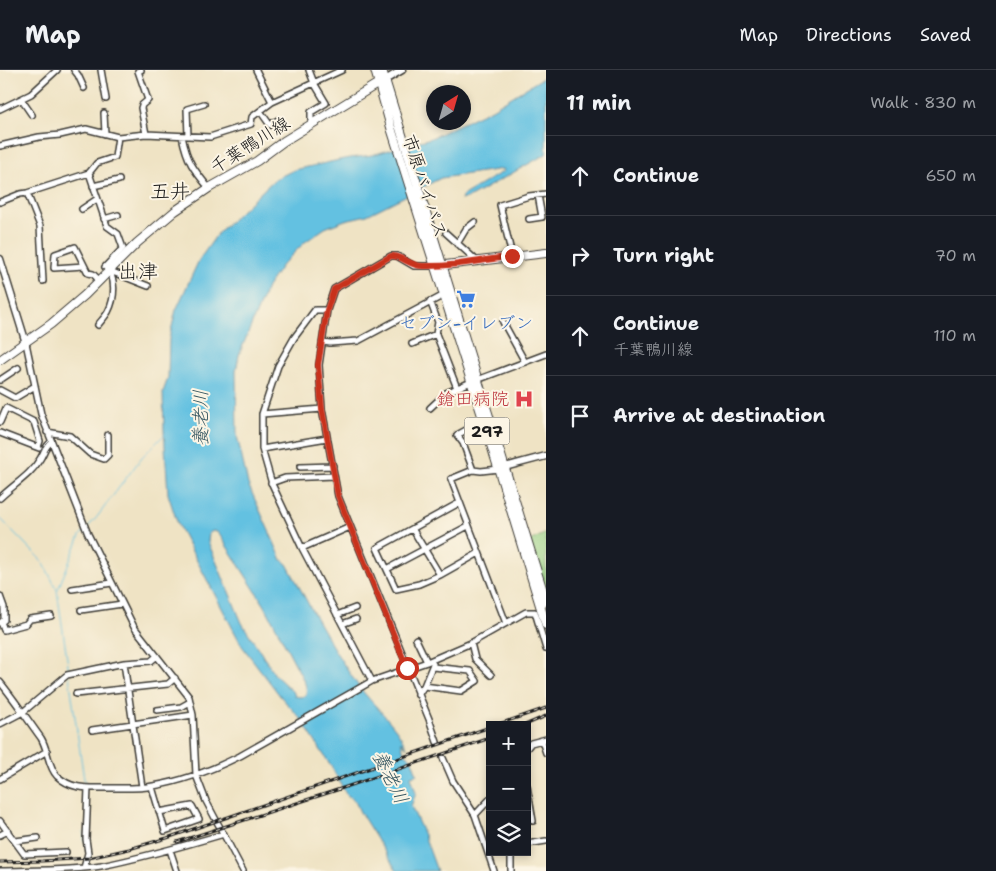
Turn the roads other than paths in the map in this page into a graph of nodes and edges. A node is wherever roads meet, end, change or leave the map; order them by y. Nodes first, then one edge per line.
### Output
1 (57, 70) edge
2 (74, 70) edge
3 (101, 70) edge
4 (141, 70) edge
5 (256, 70) edge
6 (309, 70) edge
7 (342, 70) edge
8 (402, 70) edge
9 (381, 74) edge
10 (314, 83) junction
11 (84, 88) dead end
12 (21, 99) junction
13 (106, 99) dead end
14 (272, 102) junction
15 (204, 104) dead end
16 (0, 109) edge
17 (260, 111) junction
18 (104, 113) dead end
19 (32, 115) dead end
20 (278, 120) dead end
21 (311, 125) junction
22 (106, 134) junction
23 (146, 134) junction
24 (185, 136) junction
25 (118, 137) junction
26 (0, 146) edge
27 (89, 173) junction
28 (119, 180) dead end
29 (93, 186) junction
30 (209, 188) junction
31 (27, 194) junction
32 (546, 194) edge
33 (538, 195) junction
34 (97, 199) junction
35 (0, 202) edge
36 (82, 208) dead end
37 (118, 215) dead end
38 (104, 219) junction
39 (529, 220) dead end
40 (475, 222) dead end
41 (446, 233) dead end
42 (429, 235) junction
43 (457, 244) junction
44 (546, 253) edge
45 (512, 256) junction
46 (0, 259) edge
47 (476, 261) junction
48 (438, 265) junction
49 (84, 266) junction
50 (110, 271) junction
51 (43, 280) dead end
52 (100, 281) junction
53 (8, 285) junction
54 (0, 286) edge
55 (148, 286) dead end
56 (444, 295) junction
57 (430, 301) junction
58 (327, 310) junction
59 (503, 322) dead end
60 (98, 325) dead end
61 (436, 334) junction
62 (323, 342) junction
63 (26, 343) junction
64 (412, 344) dead end
65 (546, 354) edge
66 (0, 359) edge
67 (525, 362) junction
68 (18, 368) dead end
69 (0, 380) edge
70 (474, 381) junction
71 (35, 386) junction
72 (458, 388) junction
73 (0, 390) edge
74 (430, 408) dead end
75 (322, 409) junction
76 (262, 414) junction
77 (0, 422) edge
78 (47, 432) junction
79 (0, 433) edge
80 (482, 434) dead end
81 (108, 436) dead end
82 (327, 438) junction
83 (51, 442) junction
84 (38, 447) junction
85 (262, 449) junction
86 (44, 450) junction
87 (546, 452) edge
88 (543, 457) edge
89 (333, 466) junction
90 (300, 467) dead end
91 (502, 468) junction
92 (473, 470) junction
93 (334, 476) junction
94 (272, 483) junction
95 (0, 498) edge
96 (459, 503) junction
97 (468, 526) junction
98 (350, 527) junction
99 (413, 530) junction
100 (302, 548) junction
101 (425, 550) junction
102 (479, 553) junction
103 (386, 569) junction
104 (440, 575) junction
105 (112, 584) junction
106 (72, 589) dead end
107 (0, 596) edge
108 (546, 601) edge
109 (122, 604) junction
110 (355, 608) dead end
111 (81, 610) dead end
112 (337, 615) junction
113 (51, 616) dead end
114 (356, 619) dead end
115 (1, 622) edge
116 (506, 623) junction
117 (342, 624) junction
118 (546, 625) edge
119 (416, 639) dead end
120 (471, 643) junction
121 (546, 649) edge
122 (157, 656) junction
123 (430, 661) junction
124 (124, 664) junction
125 (433, 667) junction
126 (407, 668) junction
127 (491, 675) dead end
128 (175, 678) junction
129 (372, 681) junction
130 (0, 682) edge
131 (424, 686) junction
132 (127, 688) junction
133 (76, 694) dead end
134 (418, 695) junction
135 (190, 702) junction
136 (156, 710) dead end
137 (23, 712) junction
138 (193, 715) junction
139 (0, 724) edge
140 (133, 724) junction
141 (92, 730) dead end
142 (544, 740) edge
143 (437, 742) dead end
144 (531, 743) edge
145 (47, 751) junction
146 (546, 753) edge
147 (443, 758) dead end
148 (196, 775) junction
149 (0, 779) edge
150 (142, 787) junction
151 (152, 787) junction
152 (88, 788) junction
153 (486, 803) edge
154 (531, 809) edge
155 (160, 812) junction
156 (475, 815) junction
157 (0, 821) edge
158 (533, 821) dead end
159 (8, 831) junction
160 (224, 834) junction
161 (0, 835) edge
162 (38, 838) dead end
163 (15, 841) junction
164 (546, 841) edge
165 (531, 843) edge
166 (170, 850) junction
167 (66, 852) dead end
168 (511, 856) edge
169 (84, 868) junction
170 (102, 869) edge
171 (0, 871) edge
172 (35, 871) edge
173 (178, 871) edge
174 (244, 871) edge
175 (494, 871) edge
176 (511, 871) edge

1 - 12 street
2 - 11 street
3 - 13 street
4 - 23 street
5 - 14 street
6 - 10 street
7 - 10 street
8 - 9 street
9 - 21 main road, 千葉鴨川線
9 - 42 main road, 市原バイパス / 297
9 - 42 main road, 市原バイパス / 297
10 - 14 street
10 - 21 street
12 - 16 street
12 - 19 street
14 - 17 street
15 - 24 street
17 - 20 street
17 - 24 street
18 - 22 street
21 - 30 main road, 千葉鴨川線
22 - 25 street
22 - 26 street
23 - 24 street
23 - 25 street
24 - 30 street
25 - 27 street
27 - 29 street
27 - 31 street
28 - 29 street
29 - 34 street
30 - 50 main road, 千葉鴨川線
31 - 35 street
31 - 51 street
32 - 33 street
33 - 39 street
33 - 45 street
34 - 36 street
34 - 38 street
37 - 38 street
38 - 50 street
40 - 43 street
41 - 43 street
42 - 48 main road, 市原バイパス / 297
43 - 47 street
44 - 45 main road
45 - 47 main road
46 - 53 street
47 - 48 main road
48 - 56 main road, 市原バイパス / 297
48 - 58 street
48 - 70 main road, 市原バイパス / 297
49 - 49 street
49 - 52 street
50 - 52 main road, 千葉鴨川線
50 - 55 street
50 - 60 street
52 - 63 main road, 千葉鴨川線
53 - 54 street
53 - 63 street
56 - 57 street
56 - 70 main road, 市原バイパス / 297
57 - 61 street
57 - 62 street
58 - 62 street
58 - 76 street
59 - 67 street
61 - 64 street
61 - 72 street
62 - 75 street
63 - 66 main road, 千葉鴨川線
63 - 71 street
65 - 67 street
67 - 70 street
68 - 69 street
70 - 72 street
70 - 91 main road, 市原バイパス / 297
71 - 73 street
71 - 78 street
72 - 74 street
75 - 76 street
75 - 82 street
76 - 85 street
77 - 84 street
78 - 81 street
78 - 83 street
79 - 84 street
80 - 92 street
82 - 85 street
82 - 89 street
83 - 86 street
83 - 105 street
84 - 86 street
85 - 94 street
86 - 95 street
87 - 88 street
88 - 91 street
89 - 90 street
89 - 93 street
91 - 92 street
91 - 108 main road, 市原バイパス / 297
91 - 118 main road, 市原バイパス / 297
92 - 96 street
93 - 94 street
93 - 98 street
94 - 100 street
96 - 97 street
96 - 99 street
97 - 101 street
97 - 102 street
98 - 100 street
98 - 126 street
99 - 101 street
99 - 103 street
100 - 112 street
101 - 103 street
101 - 104 street
102 - 104 street
102 - 116 street
103 - 104 street
105 - 106 street
105 - 109 street
107 - 115 street
109 - 111 street
109 - 122 street
110 - 112 street
112 - 117 street
113 - 115 street
114 - 117 street
116 - 120 street
116 - 121 street
117 - 129 street
119 - 123 street
120 - 123 street
120 - 127 street
122 - 124 street
122 - 128 street
123 - 125 street
123 - 126 street
124 - 132 street
124 - 137 street
125 - 131 street
125 - 131 street
126 - 129 street
126 - 134 street
128 - 132 street
128 - 135 street
129 - 148 street
130 - 137 street
131 - 134 street
132 - 133 street
132 - 140 street
134 - 143 street
135 - 136 street
135 - 138 street
137 - 139 street
137 - 145 street
138 - 140 street
138 - 148 street
140 - 141 street
140 - 150 street
142 - 144 street
142 - 146 street
145 - 149 street
145 - 152 street
147 - 156 street
148 - 151 street
148 - 160 street
150 - 151 street
150 - 152 street
151 - 155 street
152 - 169 street
153 - 156 street
154 - 158 street
155 - 155 street
156 - 175 street
157 - 159 street
159 - 161 street
159 - 163 street
160 - 166 street
160 - 174 street
162 - 163 street
163 - 167 street
164 - 165 street
166 - 170 street
166 - 173 street
168 - 176 street
169 - 170 street
169 - 172 street
171 - 172 street

